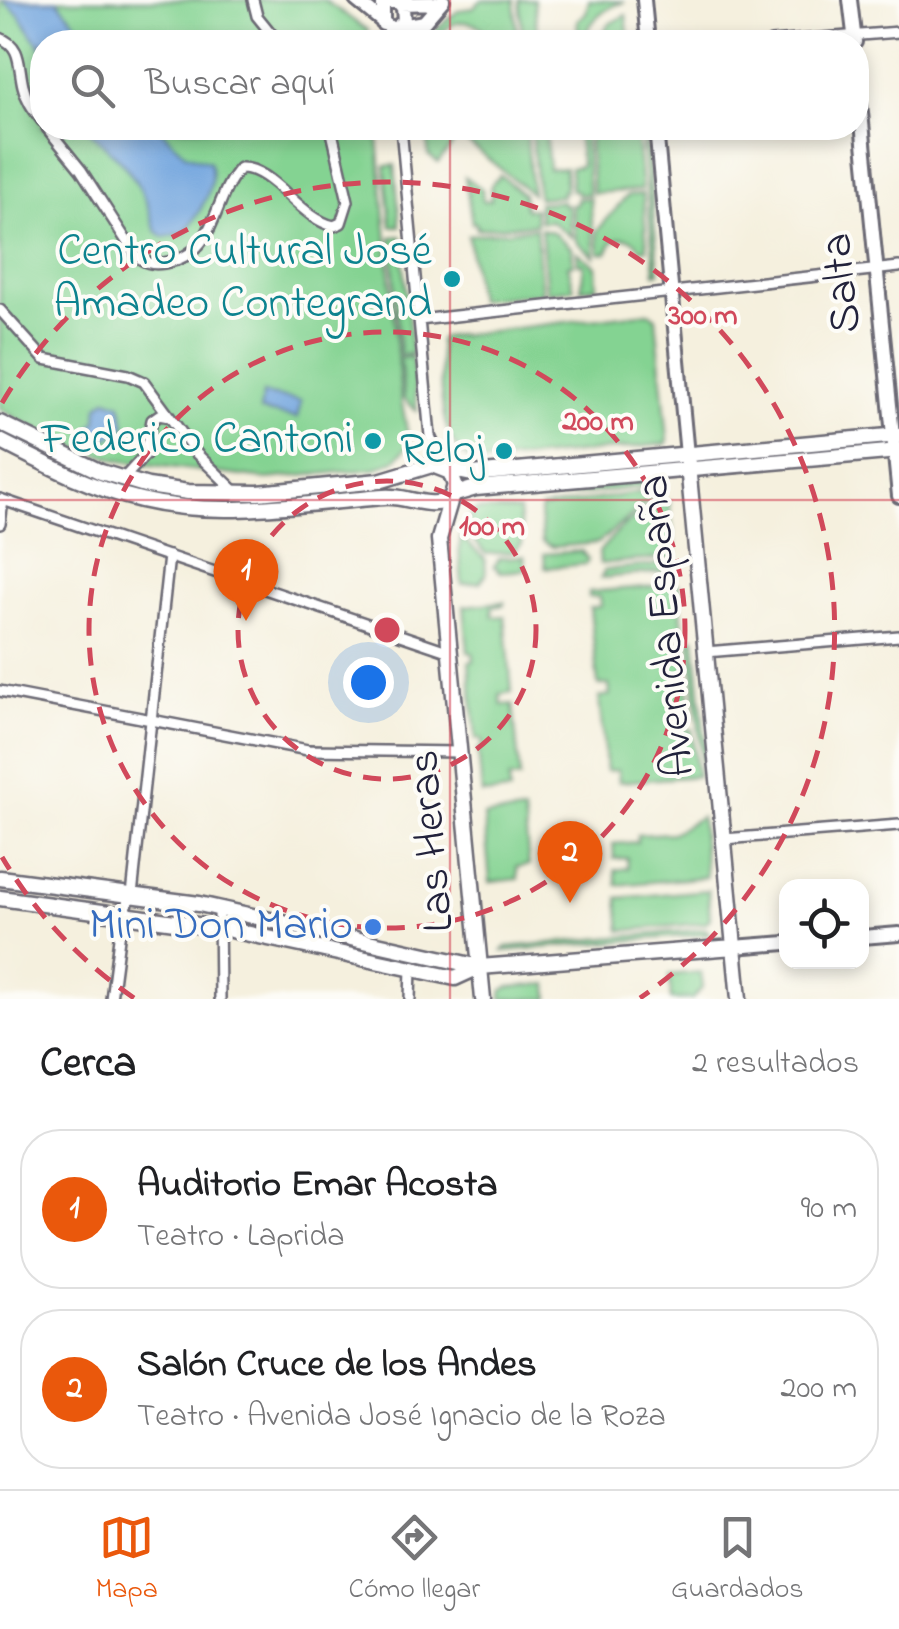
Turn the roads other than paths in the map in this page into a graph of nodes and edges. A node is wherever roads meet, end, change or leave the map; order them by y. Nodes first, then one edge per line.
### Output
1 (253, 0) edge
2 (356, 0) edge
3 (644, 0) edge
4 (850, 0) edge
5 (388, 2) edge
6 (441, 2) edge
7 (383, 24) junction
8 (268, 30) edge
9 (390, 30) edge
10 (399, 30) edge
11 (403, 30) edge
12 (647, 30) edge
13 (853, 30) edge
14 (899, 32) edge
15 (869, 37) edge
16 (0, 38) edge
17 (30, 104) edge
18 (57, 140) edge
19 (335, 140) edge
20 (402, 140) edge
21 (657, 140) edge
22 (864, 140) edge
23 (899, 267) edge
24 (877, 270) junction
25 (672, 292) junction
26 (0, 310) edge
27 (419, 320) junction
28 (170, 418) junction
29 (0, 423) edge
30 (0, 441) edge
31 (896, 443) edge
32 (688, 462) junction
33 (425, 468) junction
34 (445, 468) junction
35 (122, 479) junction
36 (237, 493) junction
37 (899, 496) edge
38 (451, 497) junction
39 (1, 500) edge
40 (425, 502) junction
41 (0, 524) edge
42 (169, 556) junction
43 (899, 636) edge
44 (450, 652) junction
45 (706, 652) junction
46 (0, 691) edge
47 (151, 720) junction
48 (460, 752) junction
49 (899, 825) edge
50 (724, 839) junction
51 (0, 878) edge
52 (132, 895) junction
53 (0, 898) edge
54 (199, 904) junction
55 (219, 909) junction
56 (122, 914) junction
57 (220, 928) junction
58 (899, 934) edge
59 (869, 937) edge
60 (779, 944) edge
61 (734, 947) junction
62 (480, 967) junction
63 (411, 969) junction
64 (111, 999) edge
65 (220, 999) edge
66 (410, 999) edge
67 (483, 999) edge
68 (739, 999) edge

1 - 8 street
2 - 7 main road
3 - 12 main road
4 - 13 main road
5 - 6 main road
5 - 7 main road
5 - 10 main road
6 - 11 main road
7 - 9 main road
14 - 15 street
16 - 17 street
18 - 19 street
20 - 27 street
21 - 25 main road, Avenida España
22 - 24 main road, Salta
23 - 24 street
24 - 25 street
24 - 31 main road, Salta
25 - 27 street
25 - 32 main road, Avenida España
26 - 28 street
27 - 34 street
28 - 35 street
28 - 36 street
29 - 35 main road
30 - 40 main road
31 - 32 main road
31 - 37 main road, Salta
32 - 34 main road
32 - 38 main road
32 - 45 main road, Avenida España
33 - 34 main road
33 - 36 main road
33 - 40 main road
34 - 38 main road
35 - 36 main road
38 - 40 main road
38 - 44 main road, Las Heras
39 - 41 street
39 - 42 street
42 - 44 street
42 - 47 street
43 - 45 street
44 - 48 main road, Las Heras
45 - 50 main road, Avenida España
46 - 47 street
47 - 48 street
47 - 52 street
48 - 62 main road, Las Heras
49 - 50 street
50 - 61 main road, Avenida España
51 - 52 main road
52 - 54 main road
52 - 56 street
53 - 56 main road
54 - 55 main road
54 - 56 main road
55 - 57 street
55 - 62 main road
56 - 57 main road
56 - 64 street
57 - 63 main road
57 - 65 street
58 - 59 main road
60 - 61 main road
61 - 62 main road
61 - 68 main road, Avenida España
62 - 63 main road
62 - 67 main road, Las Heras
63 - 66 street

